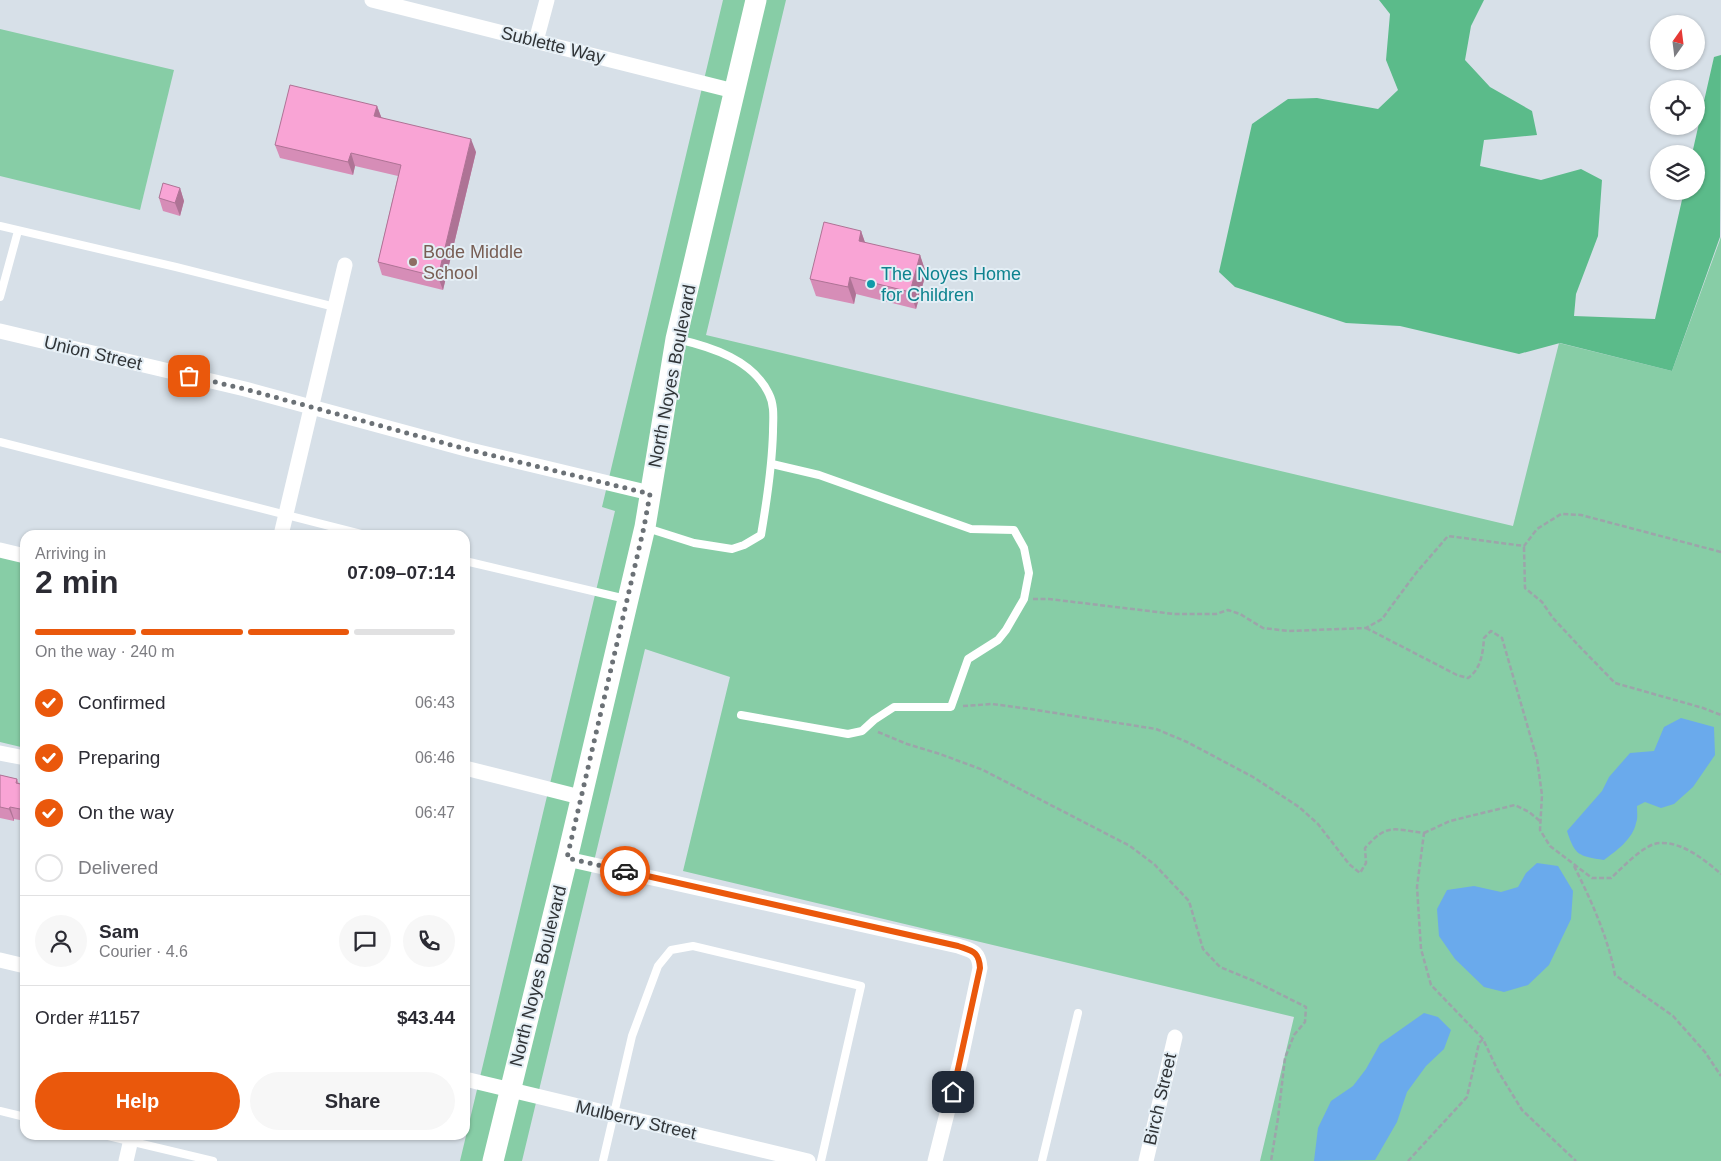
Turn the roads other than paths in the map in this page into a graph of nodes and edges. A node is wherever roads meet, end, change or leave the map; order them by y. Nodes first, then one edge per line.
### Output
1 (372, 0) edge
2 (546, 0) edge
3 (756, 0) edge
4 (536, 41) junction
5 (734, 92) junction
6 (0, 226) edge
7 (18, 230) junction
8 (345, 265) dead end
9 (0, 297) edge
10 (335, 310) junction
11 (0, 332) edge
12 (676, 339) junction
13 (312, 407) junction
14 (0, 442) edge
15 (772, 464) junction
16 (650, 494) junction
17 (286, 514) junction
18 (644, 527) junction
19 (282, 530) edge
20 (346, 530) edge
21 (0, 550) edge
22 (20, 555) edge
23 (470, 562) edge
24 (628, 599) junction
25 (741, 715) dead end
26 (0, 753) edge
27 (20, 757) edge
28 (470, 769) edge
29 (580, 797) junction
30 (567, 858) junction
31 (0, 960) edge
32 (20, 965) edge
33 (1078, 1013) dead end
34 (1175, 1036) dead end
35 (470, 1079) edge
36 (510, 1090) junction
37 (0, 1111) edge
38 (614, 1115) junction
39 (20, 1116) edge
40 (131, 1140) edge
41 (139, 1140) edge
42 (126, 1161) edge
43 (213, 1161) edge
44 (493, 1161) edge
45 (603, 1161) edge
46 (808, 1161) edge
47 (821, 1161) edge
48 (935, 1161) edge
49 (1042, 1161) edge
50 (1146, 1161) edge

1 - 4 street, Sublette Way
2 - 4 street
3 - 5 street, North Noyes Boulevard
4 - 5 street, Sublette Way
5 - 12 street, North Noyes Boulevard
6 - 7 lane
7 - 9 lane
7 - 10 lane
8 - 10 street
10 - 13 street
11 - 13 street, Union Street
12 - 15 lane
12 - 16 street, North Noyes Boulevard
13 - 16 street, Union Street
13 - 17 street
14 - 17 lane
15 - 18 lane
15 - 25 lane
16 - 18 street, North Noyes Boulevard
17 - 19 street
17 - 20 lane
18 - 24 street, North Noyes Boulevard
21 - 22 street
23 - 24 lane
24 - 29 street, North Noyes Boulevard
26 - 27 street
28 - 29 street
29 - 30 street, North Noyes Boulevard
30 - 36 street, North Noyes Boulevard
30 - 48 street
31 - 32 street
33 - 49 lane
34 - 50 street, Birch Street
35 - 36 street, Mulberry Street
36 - 38 street, Mulberry Street
36 - 44 street, North Noyes Boulevard
37 - 39 lane
38 - 45 lane
38 - 46 street, Mulberry Street
38 - 47 lane
40 - 42 street
41 - 43 lane

